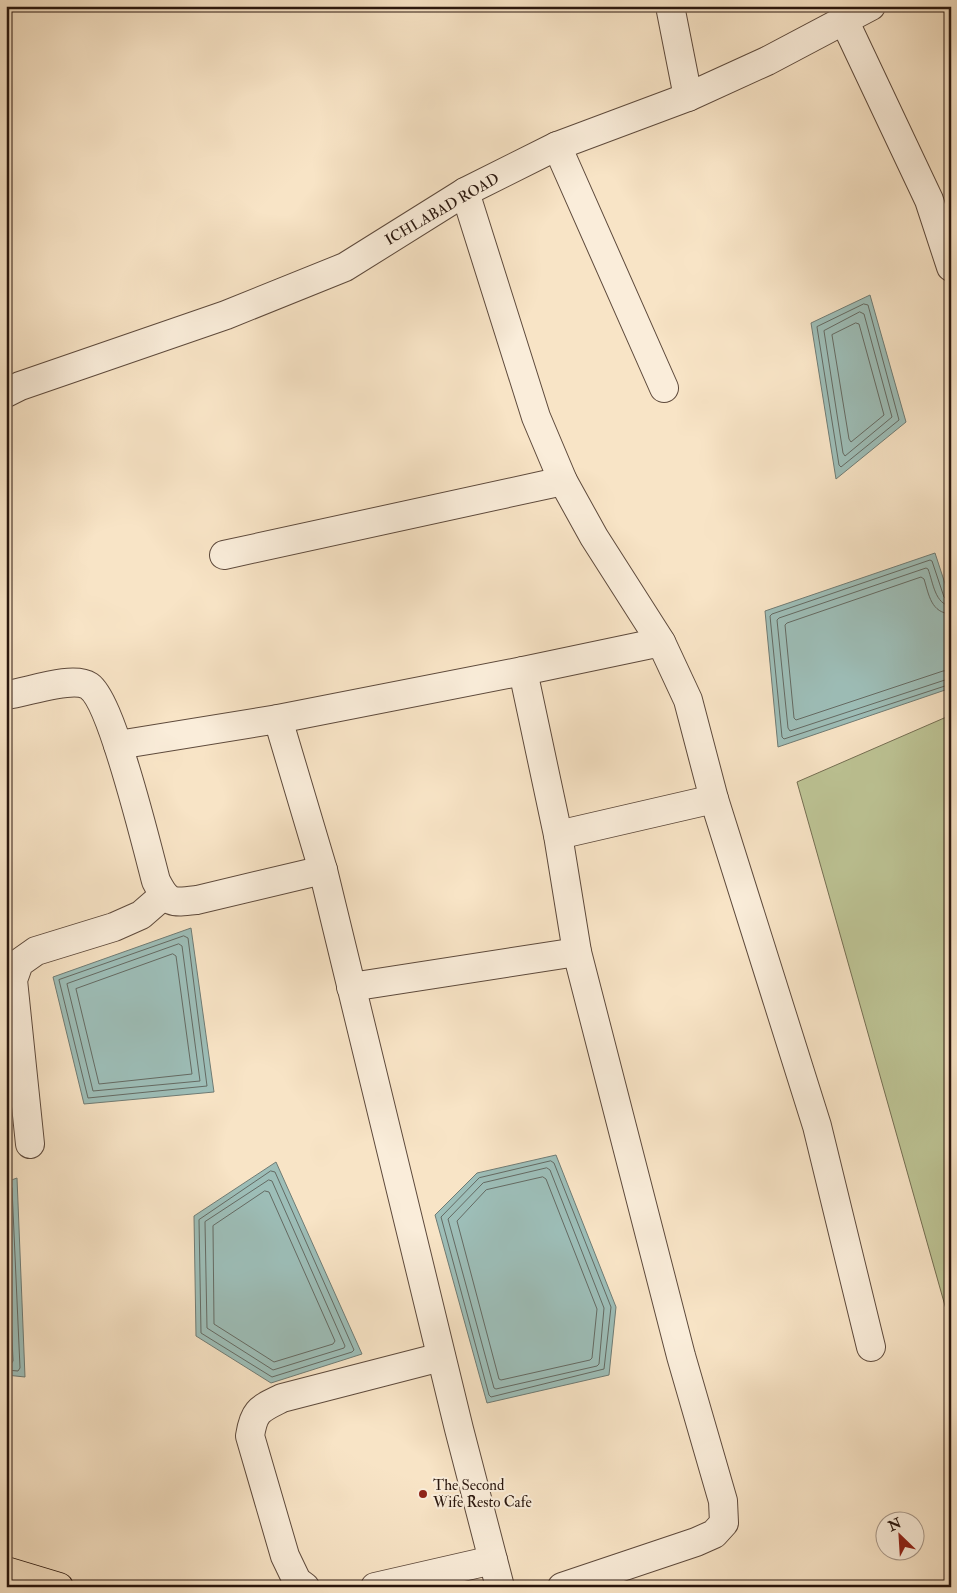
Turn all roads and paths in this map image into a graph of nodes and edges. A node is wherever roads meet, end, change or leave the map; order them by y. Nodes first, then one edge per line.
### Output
1 (670, 6) edge
2 (862, 10) edge
3 (688, 97) junction
4 (557, 146) junction
5 (465, 192) junction
6 (951, 267) edge
7 (664, 388) dead end
8 (6, 393) edge
9 (563, 481) junction
10 (224, 555) dead end
11 (661, 642) junction
12 (523, 671) junction
13 (6, 695) edge
14 (278, 719) junction
15 (118, 745) junction
16 (714, 799) junction
17 (558, 835) junction
18 (323, 870) junction
19 (164, 895) junction
20 (578, 952) junction
21 (351, 986) junction
22 (30, 1144) dead end
23 (871, 1346) dead end
24 (441, 1357) junction
25 (493, 1560) junction
26 (6, 1571) edge
27 (60, 1587) edge
28 (305, 1587) edge
29 (375, 1587) edge
30 (500, 1587) edge
31 (562, 1587) edge

1 - 3 street
2 - 3 street, ICHLABAD ROAD
2 - 6 street
3 - 4 street, ICHLABAD ROAD
4 - 5 street, ICHLABAD ROAD
4 - 7 street
5 - 8 street, ICHLABAD ROAD
5 - 9 street
9 - 10 street
9 - 11 street
11 - 12 street
11 - 16 street
12 - 14 street
12 - 17 street
13 - 15 street
14 - 15 street
14 - 18 street
15 - 19 street
16 - 17 street
16 - 23 street
17 - 20 street
18 - 19 street
18 - 21 street
19 - 22 street
20 - 21 street
20 - 31 street
21 - 24 street
24 - 25 street
24 - 28 street
25 - 29 street
25 - 30 street
26 - 27 highway

